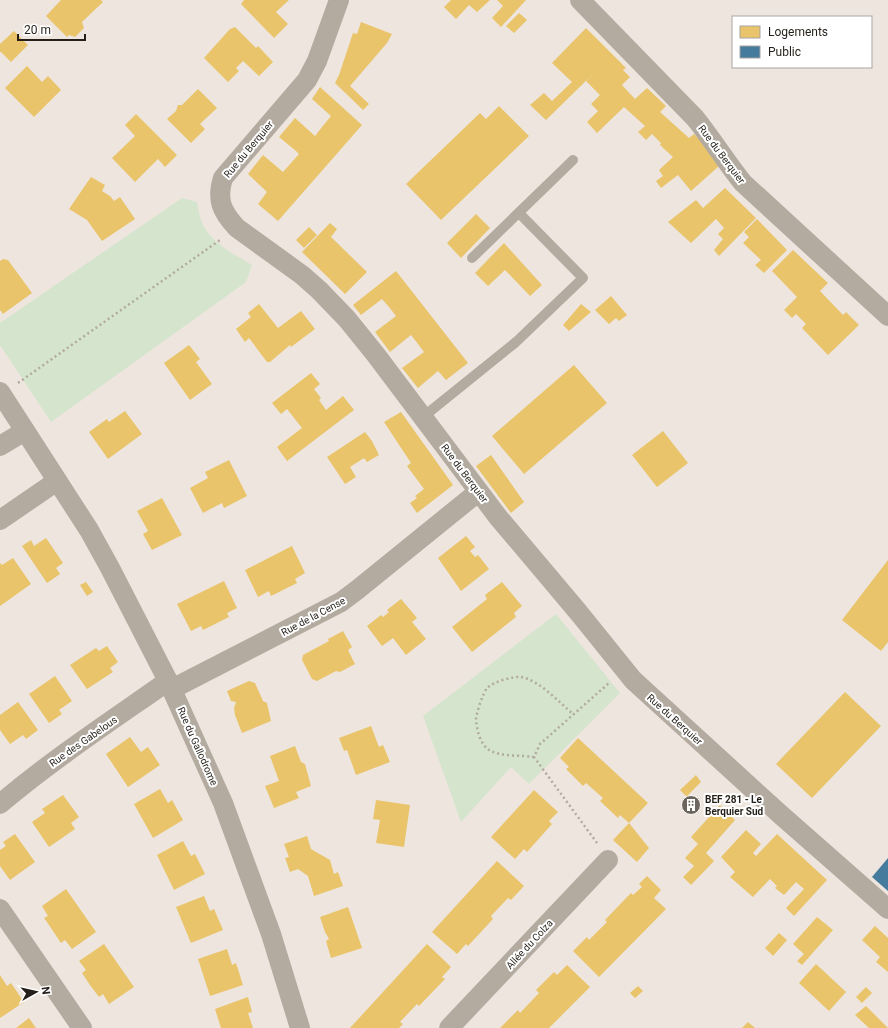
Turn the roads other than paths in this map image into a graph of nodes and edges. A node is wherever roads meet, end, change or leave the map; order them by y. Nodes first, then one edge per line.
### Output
1 (339, 0) edge
2 (580, 0) edge
3 (573, 160) dead end
4 (519, 213) junction
5 (472, 258) dead end
6 (888, 316) edge
7 (1, 393) edge
8 (423, 417) junction
9 (25, 431) junction
10 (0, 446) edge
11 (57, 481) junction
12 (478, 492) junction
13 (0, 520) edge
14 (170, 685) junction
15 (0, 804) edge
16 (608, 860) road end
17 (0, 909) edge
18 (888, 909) edge
19 (82, 1028) edge
20 (300, 1028) edge
21 (449, 1028) edge

1 - 8 street, Rue du Berquier
2 - 6 street, Rue du Berquier
3 - 4 lane
4 - 5 lane
4 - 8 lane
7 - 9 street, Rue du Gallodrome
8 - 12 street, Rue du Berquier
9 - 10 street
9 - 11 street, Rue du Gallodrome
11 - 13 street
11 - 14 street, Rue du Gallodrome
12 - 14 street, Rue de la Cense
12 - 18 street, Rue du Berquier
14 - 15 street, Rue des Gabelous
14 - 20 street, Rue du Gallodrome
16 - 21 street, Allée du Colza
17 - 19 street

